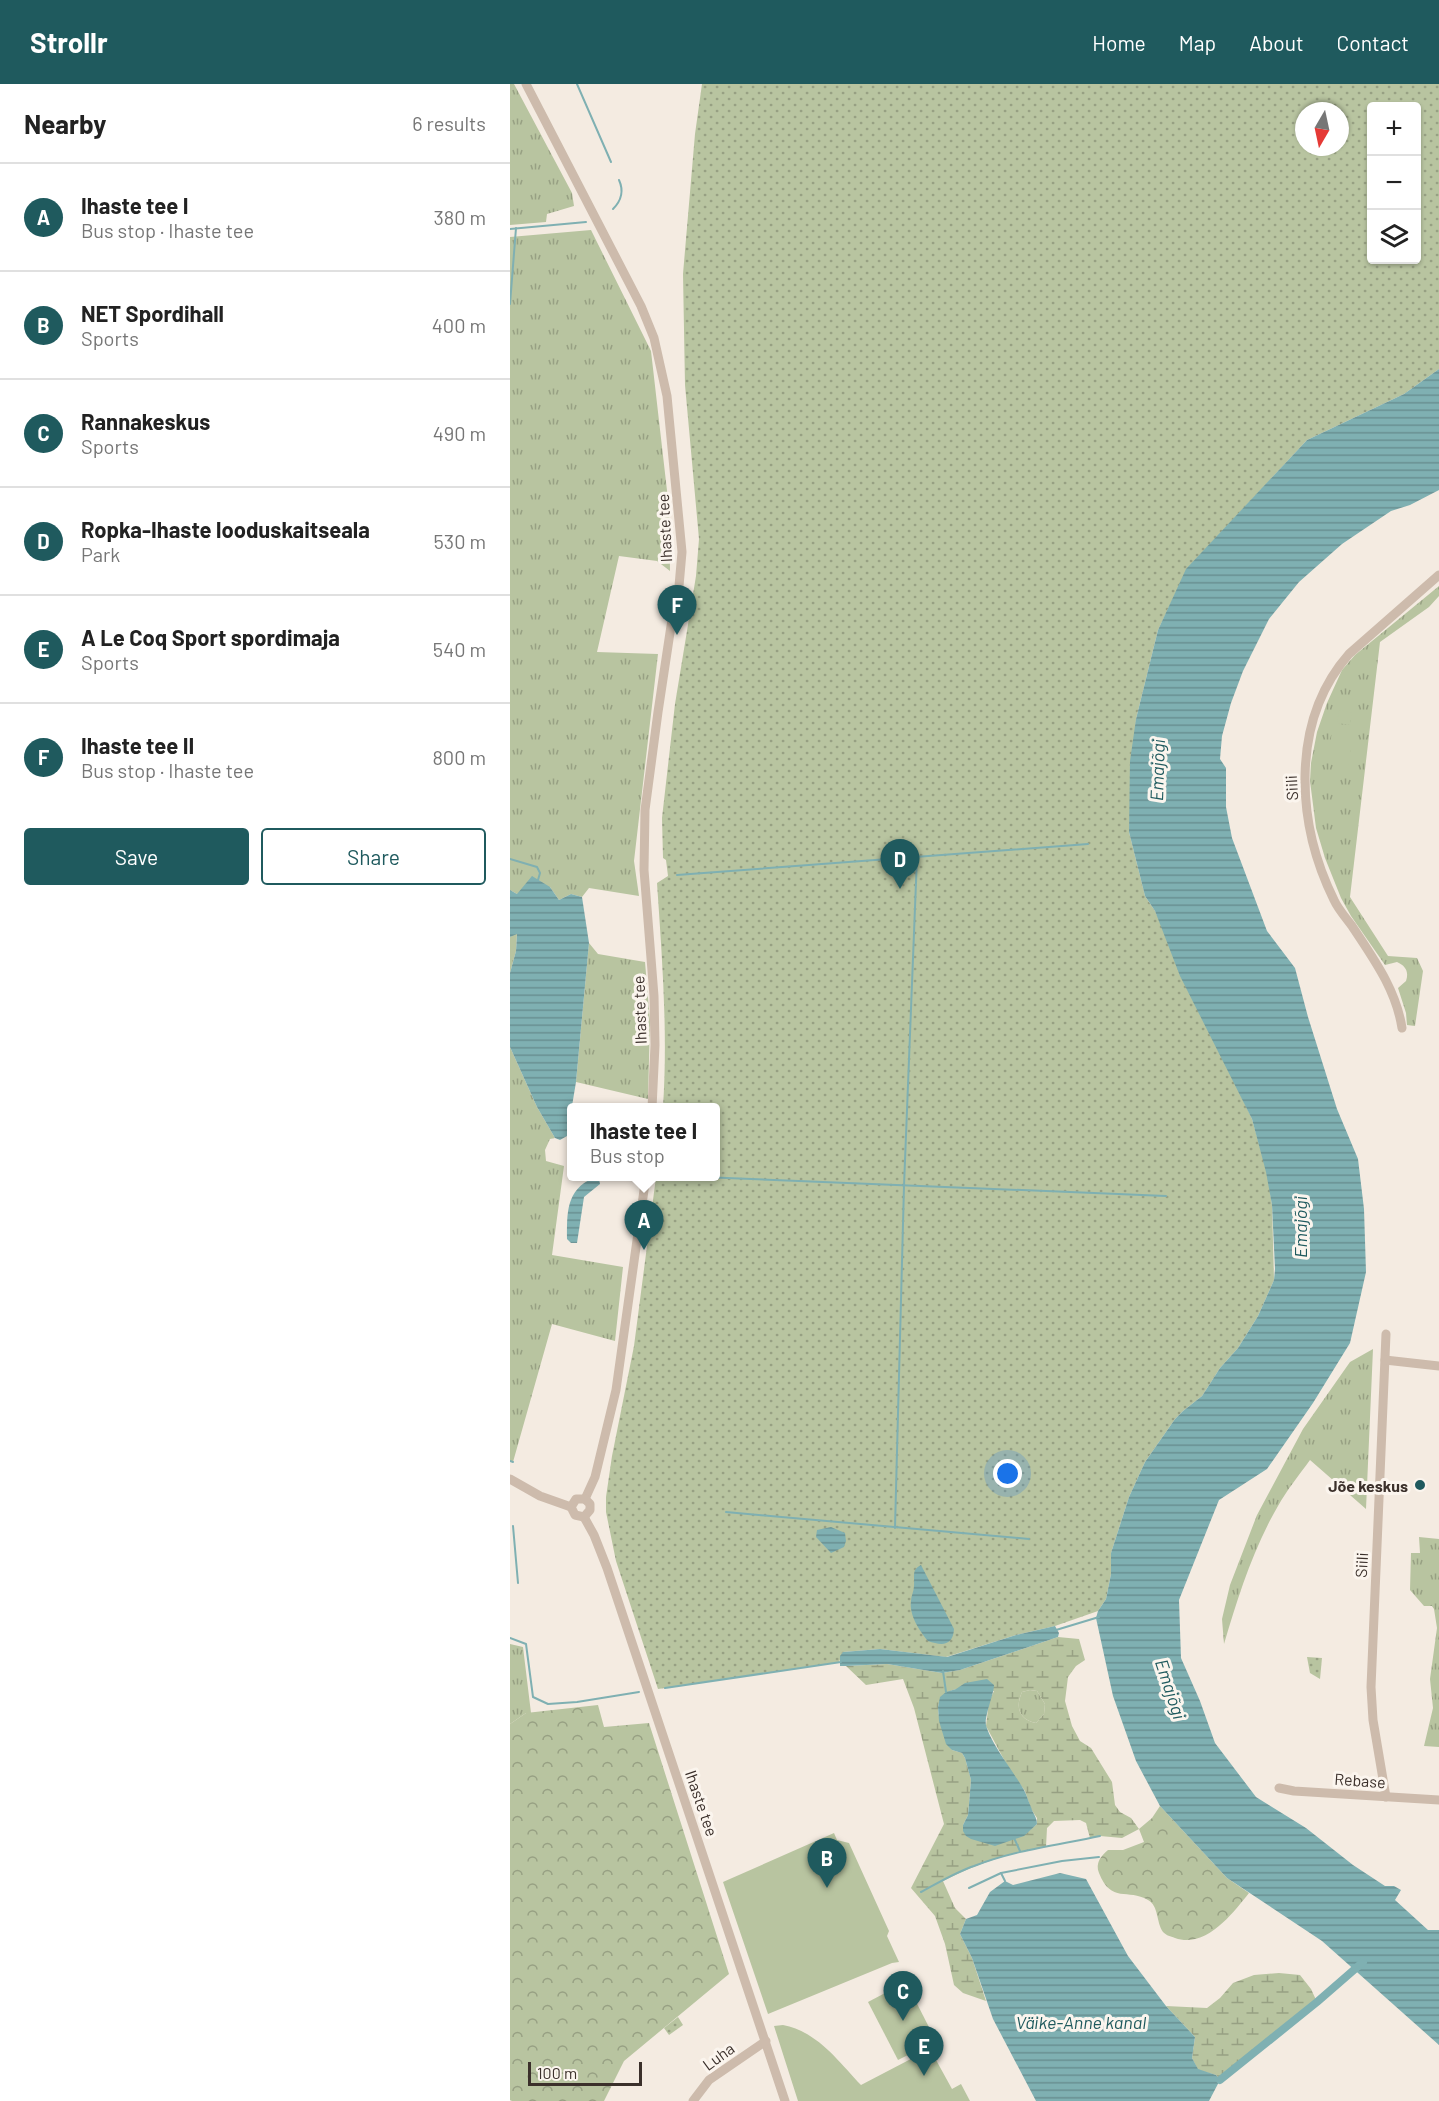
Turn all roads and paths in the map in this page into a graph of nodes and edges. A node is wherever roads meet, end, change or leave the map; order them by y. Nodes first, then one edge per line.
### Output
1 (526, 84) edge
2 (1439, 575) edge
3 (1402, 1028) dead end
4 (652, 1103) edge
5 (645, 1181) edge
6 (1386, 1334) dead end
7 (1385, 1360) junction
8 (1439, 1366) edge
9 (510, 1479) edge
10 (585, 1499) junction
11 (571, 1507) junction
12 (584, 1517) junction
13 (1279, 1788) dead end
14 (1386, 1797) junction
15 (1439, 1800) edge
16 (766, 2041) junction
17 (693, 2101) edge
18 (785, 2101) edge

1 - 4 street, Ihaste tee
2 - 3 street, Siili
5 - 10 street
6 - 7 street, Siili
7 - 8 street
7 - 14 street, Siili
9 - 11 street
10 - 11 street
10 - 12 street
11 - 12 street
12 - 16 street, Ihaste tee
13 - 14 street, Rebase
14 - 15 street, Rebase
16 - 17 street, Luha
16 - 18 street, Ihaste tee

